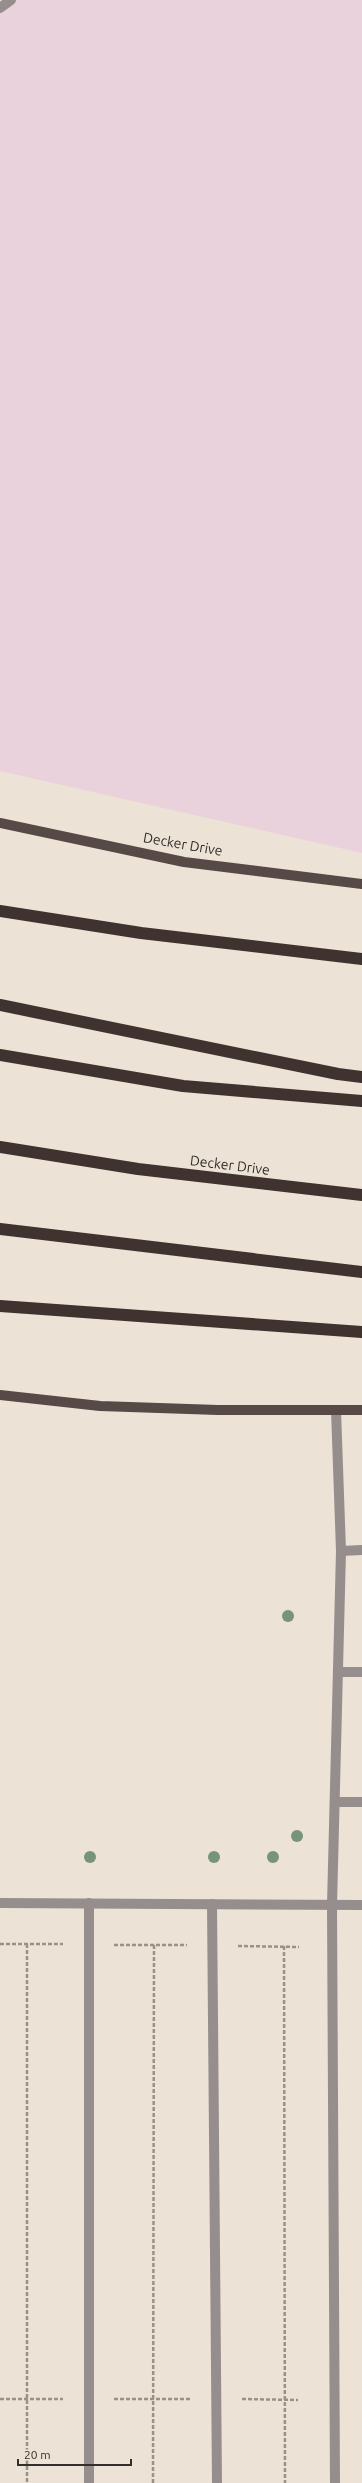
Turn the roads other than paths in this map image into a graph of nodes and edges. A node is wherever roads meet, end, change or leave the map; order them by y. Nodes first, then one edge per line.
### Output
1 (11, 0) edge
2 (0, 8) edge
3 (0, 823) edge
4 (362, 884) edge
5 (0, 911) edge
6 (362, 959) edge
7 (0, 1005) edge
8 (0, 1055) edge
9 (362, 1077) edge
10 (362, 1101) edge
11 (0, 1147) edge
12 (362, 1195) edge
13 (0, 1229) edge
14 (362, 1272) edge
15 (0, 1306) edge
16 (362, 1332) edge
17 (0, 1395) edge
18 (336, 1410) junction
19 (362, 1410) edge
20 (362, 1550) edge
21 (341, 1551) junction
22 (339, 1672) junction
23 (362, 1672) edge
24 (336, 1802) junction
25 (362, 1802) edge
26 (0, 1903) edge
27 (89, 1903) junction
28 (212, 1904) junction
29 (332, 1905) junction
30 (362, 1905) edge
31 (89, 2483) edge
32 (217, 2483) edge
33 (335, 2483) edge

1 - 2 lane
3 - 4 main road, Decker Drive
5 - 6 highway
7 - 9 highway
8 - 10 highway
11 - 12 highway, Decker Drive
13 - 14 highway
15 - 16 highway
17 - 18 main road
18 - 19 main road
18 - 21 lane
20 - 21 lane
21 - 22 lane
22 - 23 lane
22 - 24 lane
24 - 25 lane
24 - 29 lane
26 - 27 lane
27 - 28 lane
27 - 31 lane
28 - 29 lane
28 - 32 lane
29 - 30 lane
29 - 33 lane

